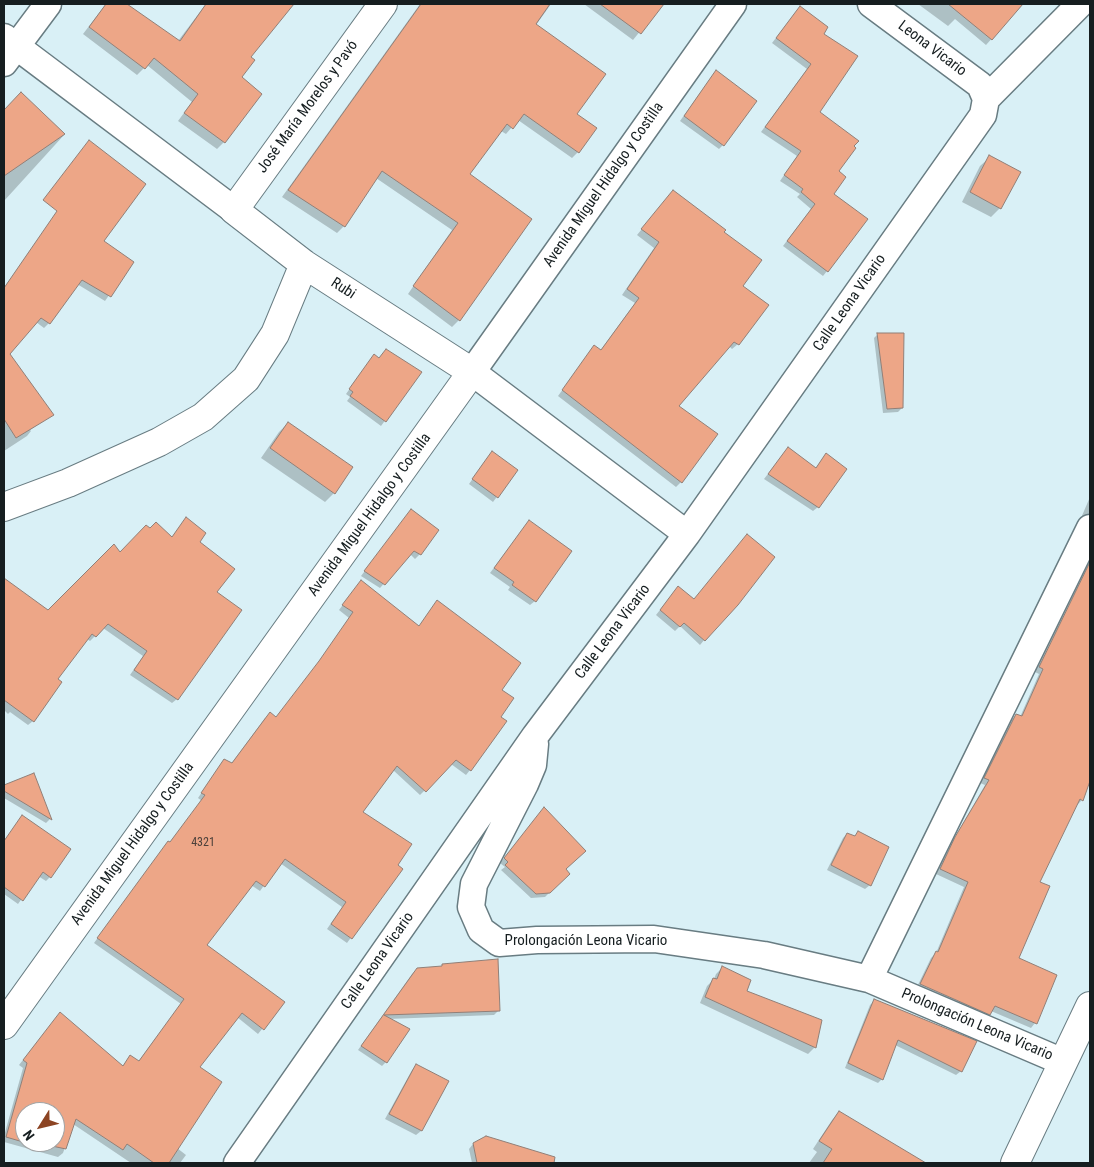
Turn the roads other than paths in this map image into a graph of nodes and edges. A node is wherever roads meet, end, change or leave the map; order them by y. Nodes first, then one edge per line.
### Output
1 (48, 4) edge
2 (383, 4) edge
3 (733, 4) edge
4 (871, 4) edge
5 (1080, 4) edge
6 (8, 49) edge
7 (986, 99) junction
8 (234, 210) junction
9 (304, 264) junction
10 (472, 372) junction
11 (4, 507) edge
12 (1090, 528) edge
13 (687, 534) junction
14 (535, 736) junction
15 (869, 979) junction
16 (1090, 1006) edge
17 (4, 1025) edge
18 (1063, 1062) junction
19 (237, 1163) edge
20 (1015, 1163) edge

1 - 6 street
2 - 8 street, José María Morelos y Pavó
3 - 10 street, Avenida Miguel Hidalgo y Costilla
4 - 7 street, Leona Vicario
5 - 7 street
6 - 8 street, Rubi
7 - 13 street, Calle Leona Vicario
8 - 9 street, Rubi
9 - 10 street, Rubi
9 - 11 street
10 - 13 street, Rubi
10 - 17 street, Avenida Miguel Hidalgo y Costilla
12 - 15 street
13 - 14 street, Calle Leona Vicario
14 - 15 street, Prolongación Leona Vicario
14 - 19 street, Calle Leona Vicario
15 - 18 street, Prolongación Leona Vicario
16 - 18 street
18 - 20 street

